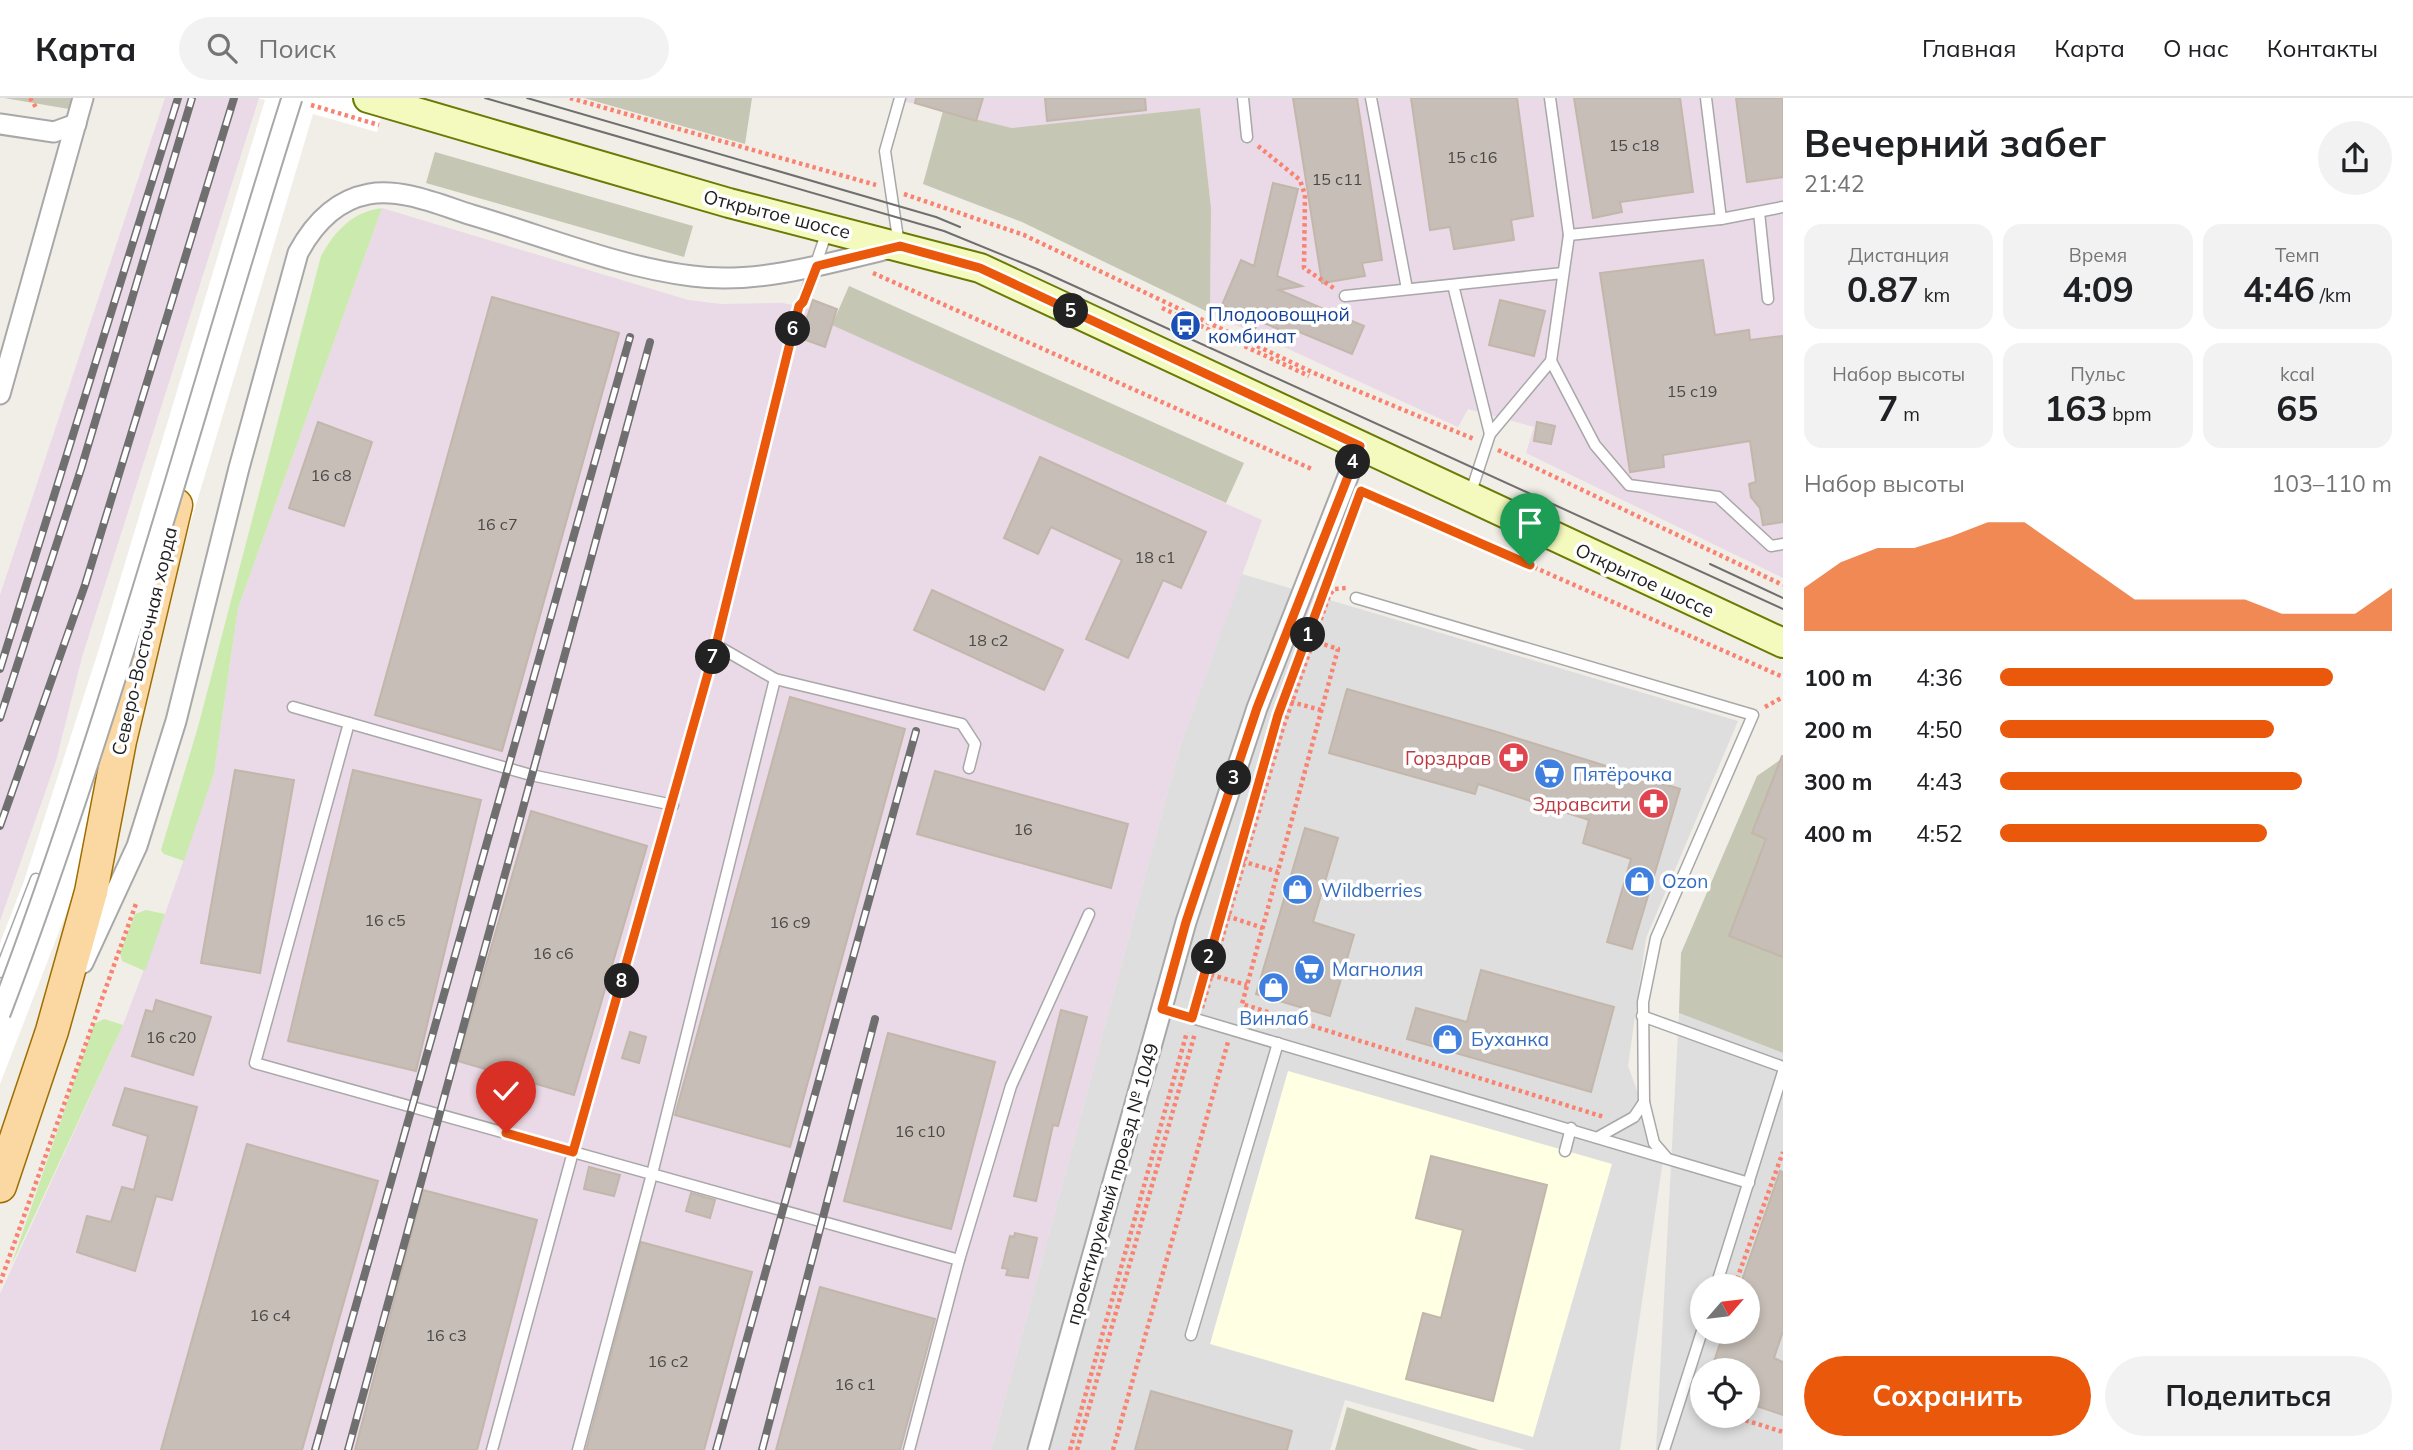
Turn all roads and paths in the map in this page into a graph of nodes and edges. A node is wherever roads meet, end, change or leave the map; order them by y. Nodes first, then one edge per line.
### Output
1 (83, 98) edge
2 (570, 98) edge
3 (900, 98) edge
4 (1243, 98) edge
5 (1371, 98) edge
6 (1550, 98) edge
7 (1706, 98) edge
8 (296, 99) edge
9 (377, 108) edge
10 (0, 124) edge
11 (76, 124) junction
12 (1247, 137) joint
13 (891, 190) junction
14 (1783, 207) edge
15 (1759, 212) junction
16 (1721, 219) junction
17 (828, 227) junction
18 (1569, 235) junction
19 (900, 246) junction
20 (817, 266) junction
21 (866, 270) dead end
22 (1563, 273) junction
23 (1453, 285) junction
24 (1407, 289) junction
25 (1345, 296) joint
26 (1768, 299) dead end
27 (1551, 361) junction
28 (1310, 376) dead end
29 (0, 394) edge
30 (1490, 434) junction
31 (1360, 446) junction
32 (1314, 470) dead end
33 (1469, 499) junction
34 (1357, 503) dead end
35 (1783, 544) edge
36 (1349, 588) dead end
37 (1325, 590) dead end
38 (1356, 598) dead end
39 (1310, 640) junction
40 (1783, 643) edge
41 (716, 645) junction
42 (1293, 675) dead end
43 (1783, 677) edge
44 (775, 679) junction
45 (1289, 687) dead end
46 (1284, 699) junction
47 (1292, 702) junction
48 (293, 707) dead end
49 (1281, 707) dead end
50 (1321, 710) junction
51 (349, 723) junction
52 (1275, 728) dead end
53 (969, 768) dead end
54 (673, 805) junction
55 (1236, 859) junction
56 (1244, 862) junction
57 (1278, 872) junction
58 (36, 879) dead end
59 (141, 890) dead end
60 (1089, 914) dead end
61 (1221, 915) junction
62 (1228, 917) junction
63 (1263, 928) junction
64 (0, 972) edge
65 (1204, 973) junction
66 (1212, 975) junction
67 (1247, 985) junction
68 (1162, 1009) junction
69 (0, 1014) edge
70 (1642, 1016) junction
71 (1195, 1019) junction
72 (52, 1031) junction
73 (1228, 1041) dead end
74 (1278, 1043) junction
75 (1783, 1069) edge
76 (1644, 1102) junction
77 (1605, 1117) dead end
78 (1571, 1128) junction
79 (1600, 1136) junction
80 (1565, 1151) dead end
81 (573, 1152) junction
82 (1783, 1153) edge
83 (1666, 1157) junction
84 (652, 1174) junction
85 (1749, 1183) junction
86 (0, 1186) edge
87 (959, 1260) junction
88 (1720, 1274) edge
89 (1738, 1274) edge
90 (0, 1283) edge
91 (1191, 1335) dead end
92 (1698, 1344) edge
93 (1760, 1425) edge
94 (1783, 1432) edge
95 (492, 1450) edge
96 (578, 1450) edge
97 (909, 1450) edge
98 (1038, 1450) edge
99 (1070, 1450) edge
100 (1077, 1450) edge
101 (1113, 1450) edge
102 (1664, 1450) edge

1 - 11 street
2 - 13 path
3 - 13 lane
4 - 12 lane
5 - 24 lane
6 - 18 lane
7 - 16 lane
8 - 9 path, bridge
8 - 69 street, Северо-Восточная хорда, bridge
8 - 72 main road, Северо-Восточная хорда
9 - 17 main road, Открытое шоссе
10 - 11 street
11 - 29 street
12 - 25 path
13 - 19 lane
13 - 28 path
14 - 15 lane
15 - 16 lane
15 - 26 lane
16 - 18 lane
17 - 19 main road, Открытое шоссе
17 - 20 lane
18 - 22 lane
19 - 20 street
19 - 31 main road, Открытое шоссе
20 - 41 lane
20 - 72 street
21 - 32 path
22 - 23 lane
22 - 27 lane
23 - 24 lane
23 - 30 lane
24 - 25 lane
27 - 30 lane
27 - 35 lane
30 - 33 lane
31 - 33 main road, Открытое шоссе
31 - 68 street, проектируемый проезд № 1049
33 - 40 main road, Открытое шоссе
34 - 43 path
36 - 39 path
37 - 39 path
38 - 70 lane
39 - 42 path
39 - 47 path
39 - 50 path
41 - 44 lane
41 - 54 lane
44 - 53 lane
44 - 84 lane
45 - 46 path
46 - 47 path
46 - 49 path
47 - 50 path
47 - 56 path
48 - 51 lane
50 - 57 path
51 - 54 lane
51 - 81 lane
52 - 55 path
54 - 81 lane
55 - 56 path
55 - 61 path
56 - 57 path
56 - 62 path
57 - 63 path
58 - 64 lane
59 - 90 path
60 - 87 lane
61 - 62 path
61 - 65 path
62 - 63 path
62 - 66 path
63 - 67 path
65 - 66 path
65 - 71 path
66 - 67 path
66 - 71 path
67 - 77 path
68 - 71 lane
68 - 98 street, проектируемый проезд № 1049
70 - 75 lane
70 - 76 lane
71 - 74 lane
71 - 99 path
71 - 100 path
72 - 86 main road, Северо-Восточная хорда
73 - 101 path
74 - 78 lane
74 - 91 lane
75 - 85 lane
76 - 79 lane
76 - 83 lane
78 - 79 lane
78 - 80 lane
79 - 83 lane
81 - 84 lane
81 - 95 lane
82 - 89 path
83 - 85 lane
84 - 87 lane
84 - 96 lane
85 - 88 lane
87 - 97 lane
92 - 102 lane
93 - 94 path

